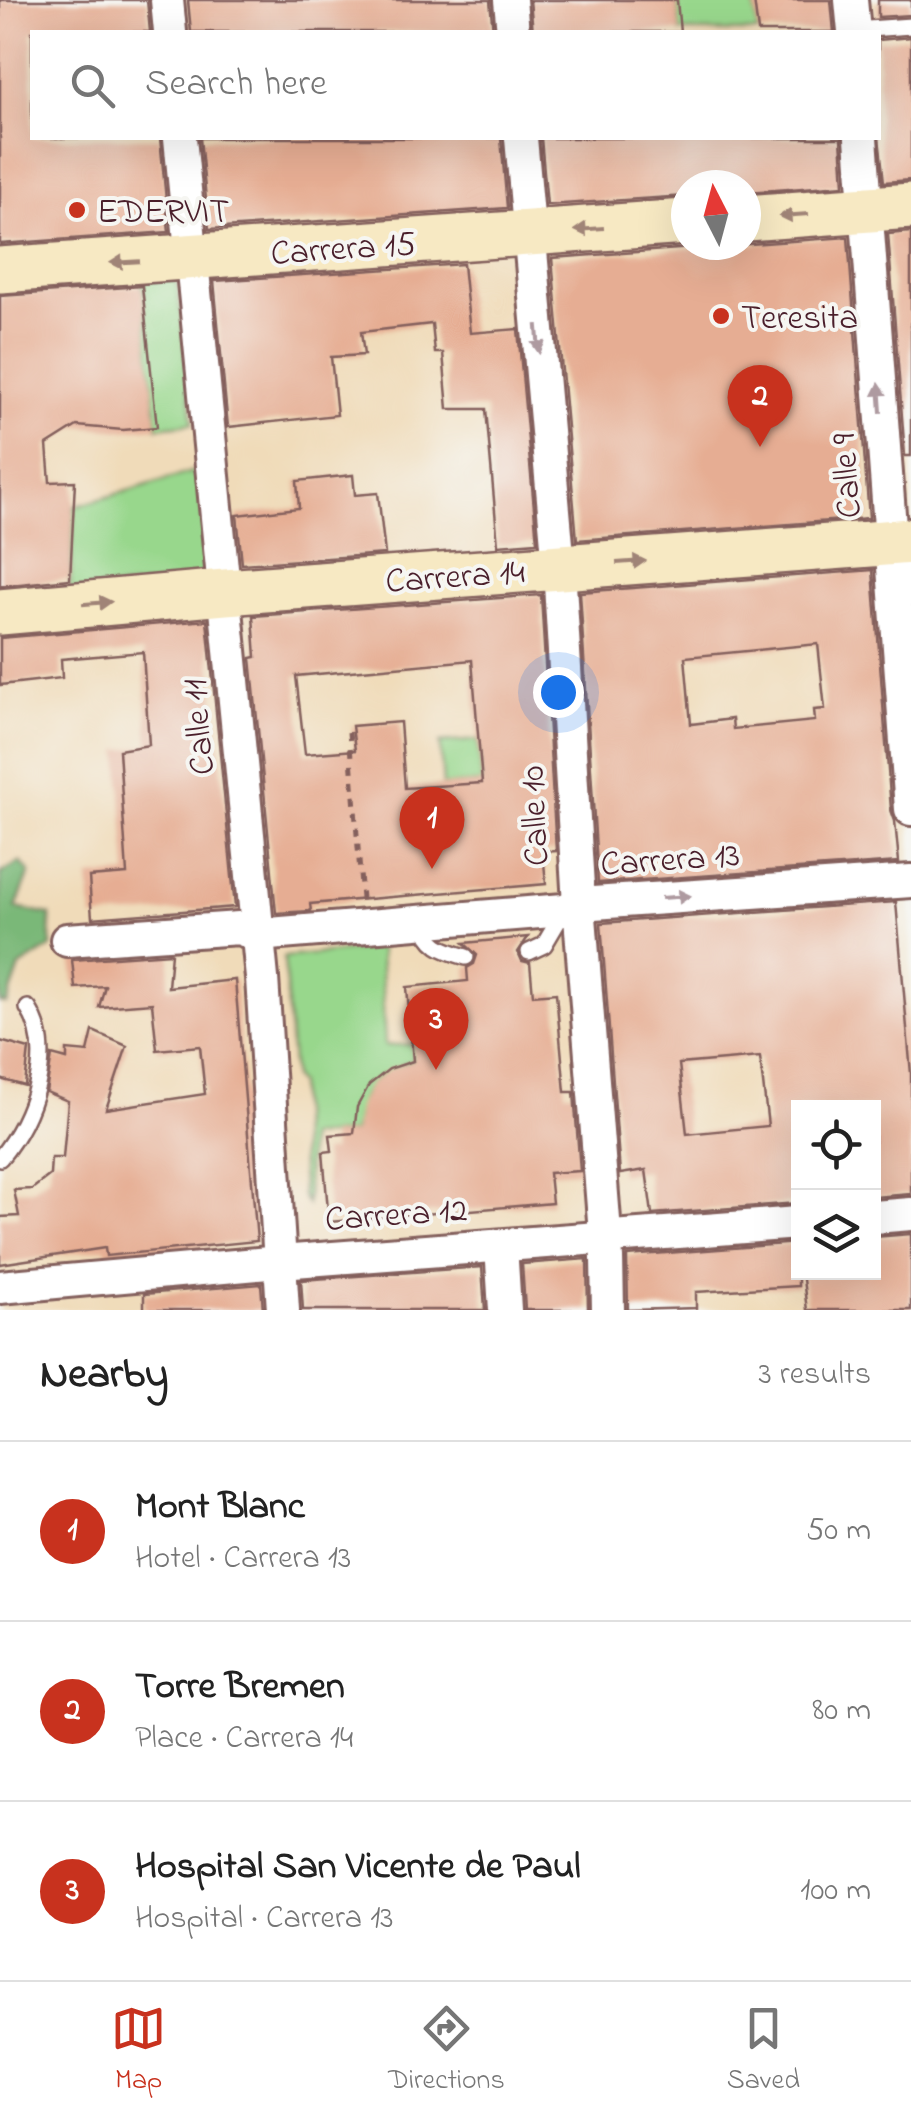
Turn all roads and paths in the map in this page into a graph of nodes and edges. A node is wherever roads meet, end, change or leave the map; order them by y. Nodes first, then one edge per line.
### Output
1 (167, 0) edge
2 (510, 0) edge
3 (853, 21) edge
4 (911, 26) edge
5 (170, 30) edge
6 (513, 30) edge
7 (180, 140) edge
8 (521, 140) edge
9 (861, 140) edge
10 (911, 206) edge
11 (866, 210) junction
12 (761, 217) edge
13 (671, 223) edge
14 (528, 233) junction
15 (192, 258) junction
16 (0, 270) edge
17 (900, 542) edge
18 (559, 567) junction
19 (225, 592) junction
20 (0, 612) edge
21 (349, 732) dead end
22 (911, 810) edge
23 (911, 881) edge
24 (572, 907) junction
25 (422, 922) junction
26 (364, 926) junction
27 (256, 935) junction
28 (67, 940) dead end
29 (529, 952) dead end
30 (466, 957) dead end
31 (28, 1008) dead end
32 (0, 1158) edge
33 (911, 1214) edge
34 (881, 1216) edge
35 (791, 1223) edge
36 (604, 1238) junction
37 (501, 1246) junction
38 (280, 1262) junction
39 (0, 1287) edge
40 (284, 1310) edge
41 (505, 1310) edge
42 (608, 1310) edge

1 - 5 street
2 - 6 street
3 - 4 lane
7 - 15 street, Calle 11
8 - 14 street, Calle 10
9 - 11 street, Calle 9
10 - 11 main road
11 -> 12 main road
17 -> 11 street, Calle 9
13 -> 14 main road, Carrera 15
14 - 15 main road, Carrera 15
14 -> 18 street, Calle 10
15 -> 16 main road, Carrera 15
15 - 19 street, Calle 11
18 -> 17 main road, Carrera 14
17 - 22 street, Calle 9
18 - 19 main road, Carrera 14
18 - 24 street, Calle 10
20 -> 19 main road, Carrera 14
19 - 27 street, Calle 11
21 - 26 path
24 -> 23 street, Carrera 13
24 - 25 street, Carrera 13
24 - 29 lane
24 - 36 street, Calle 10
25 - 26 street, Carrera 13
25 - 30 lane
26 - 27 street, Carrera 13
27 - 28 street, Carrera 13
27 - 38 street, Calle 11
31 - 32 lane
33 - 34 street
35 - 36 street, Carrera 12
36 - 37 street, Carrera 12
36 - 42 street, Calle 10
37 - 38 street, Carrera 12
37 - 41 street
38 - 39 street, Carrera 12
38 - 40 street, Calle 11

